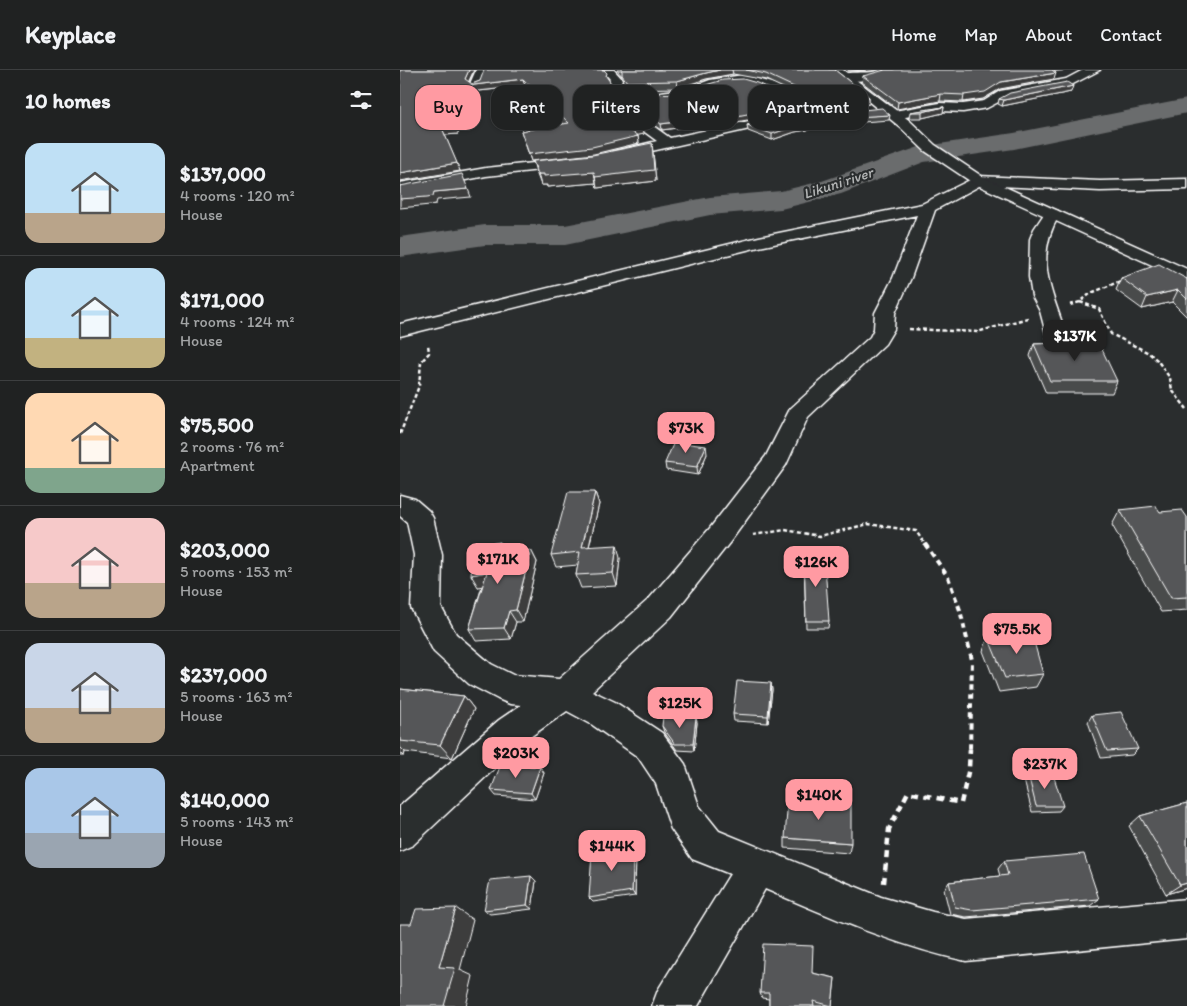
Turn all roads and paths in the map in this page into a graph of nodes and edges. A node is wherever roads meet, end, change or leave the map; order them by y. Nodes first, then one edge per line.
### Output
1 (482, 70) edge
2 (608, 70) edge
3 (887, 70) edge
4 (1094, 70) edge
5 (840, 73) edge
6 (475, 85) edge
7 (767, 85) edge
8 (659, 94) edge
9 (890, 112) junction
10 (868, 113) edge
11 (748, 125) edge
12 (668, 143) junction
13 (600, 159) edge
14 (585, 161) edge
15 (978, 180) junction
16 (1187, 184) edge
17 (400, 188) edge
18 (928, 207) junction
19 (1052, 214) junction
20 (1187, 276) edge
21 (1080, 302) dead end
22 (426, 324) junction
23 (400, 330) edge
24 (1058, 341) edge
25 (1187, 409) edge
26 (400, 434) edge
27 (400, 504) edge
28 (720, 535) junction
29 (565, 694) junction
30 (400, 832) edge
31 (757, 866) junction
32 (881, 917) junction
33 (1187, 919) edge
34 (674, 1006) edge

1 - 6 street
2 - 12 street
3 - 5 street
4 - 9 street
5 - 9 street
7 - 8 street
9 - 10 street
9 - 15 street
11 - 12 street
12 - 13 street
14 - 17 street
15 - 16 street
15 - 18 street
15 - 19 street
18 - 22 street
18 - 28 street
19 - 20 street
19 - 24 street
21 - 25 path
22 - 23 street
22 - 26 path
27 - 29 street
28 - 29 street
28 - 32 path
29 - 30 street
29 - 31 street
31 - 32 street
31 - 34 street
32 - 33 street

